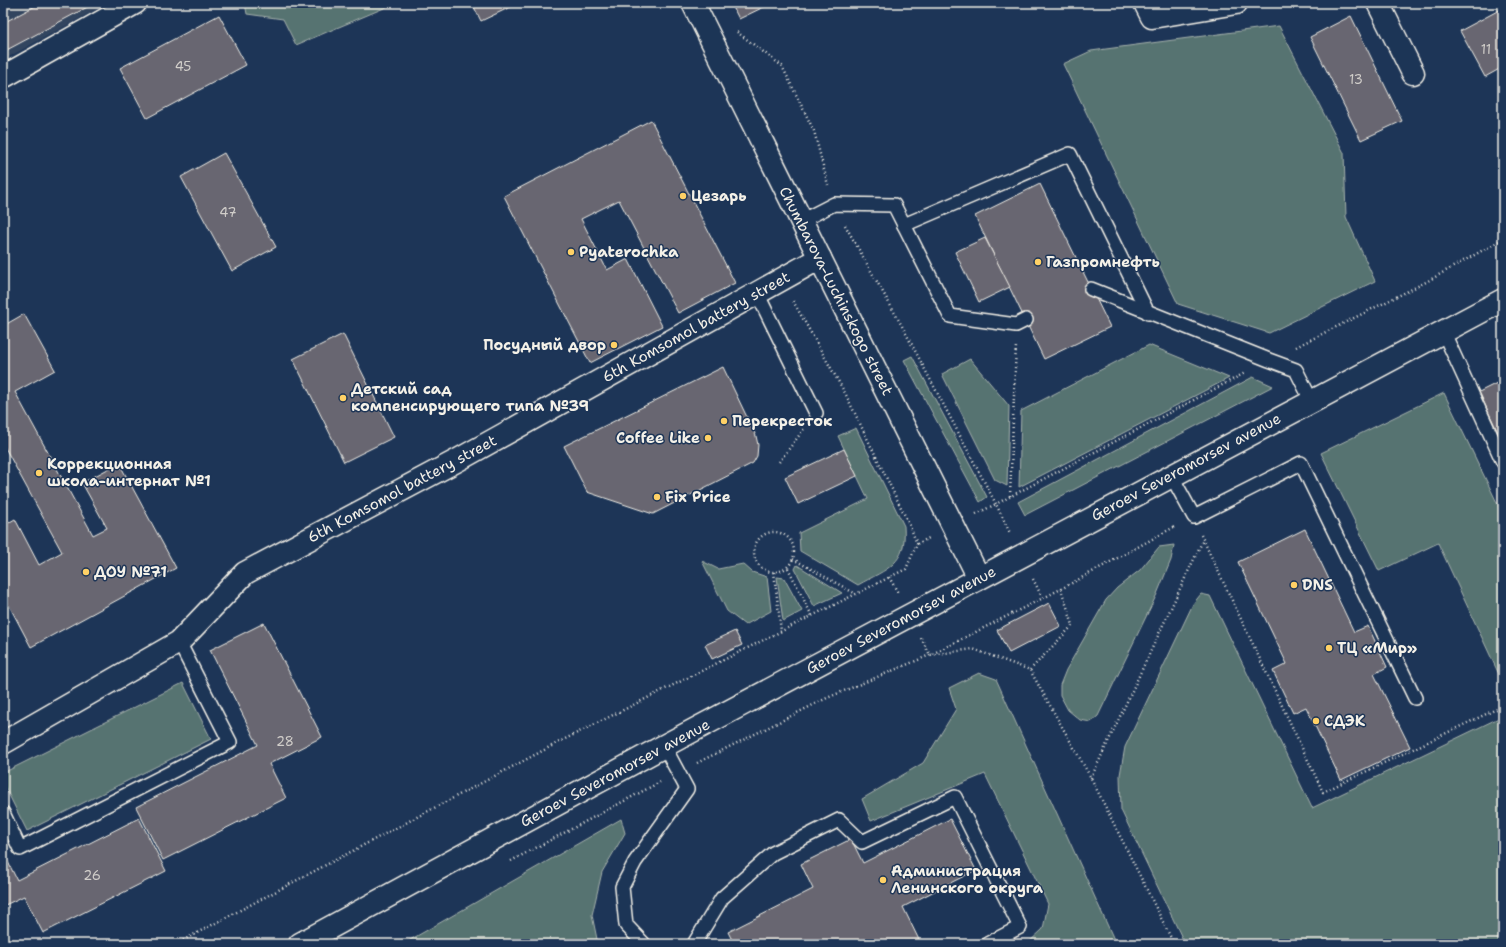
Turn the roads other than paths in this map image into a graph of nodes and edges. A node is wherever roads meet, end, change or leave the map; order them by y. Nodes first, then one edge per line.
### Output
1 (135, 3) edge
2 (693, 3) edge
3 (1145, 3) edge
4 (1236, 3) edge
5 (1378, 3) edge
6 (1413, 73) dead end
7 (3, 77) edge
8 (801, 221) junction
9 (904, 225) junction
10 (820, 258) junction
11 (1091, 289) dead end
12 (757, 293) junction
13 (1503, 300) edge
14 (1148, 313) junction
15 (1021, 323) road end
16 (1443, 331) junction
17 (1311, 400) junction
18 (816, 413) road end
19 (1503, 462) edge
20 (1171, 475) junction
21 (979, 578) junction
22 (179, 642) junction
23 (1415, 698) dead end
24 (3, 743) edge
25 (664, 746) junction
26 (3, 813) edge
27 (300, 944) edge
28 (644, 944) edge
29 (694, 944) edge
30 (987, 944) edge

1 - 7 street
2 - 8 street, Chumbarova-Luchinskogo street
3 - 4 street
5 - 6 street
8 - 9 lane
8 - 10 street, Chumbarova-Luchinskogo street
9 - 14 lane
9 - 15 lane
10 - 12 street, 6th Komsomol battery street
10 - 21 street, Chumbarova-Luchinskogo street
11 - 14 lane
12 - 18 lane
12 - 22 street, 6th Komsomol battery street
13 - 16 street, Geroev Severomorsev avenue
14 - 17 lane
16 - 17 street, Geroev Severomorsev avenue
16 - 19 lane
17 - 20 street, Geroev Severomorsev avenue
20 - 21 street, Geroev Severomorsev avenue
20 - 23 lane
21 - 25 street, Geroev Severomorsev avenue
22 - 24 street, 6th Komsomol battery street
22 - 26 lane
25 - 27 street, Geroev Severomorsev avenue
25 - 28 lane
29 - 30 lane

